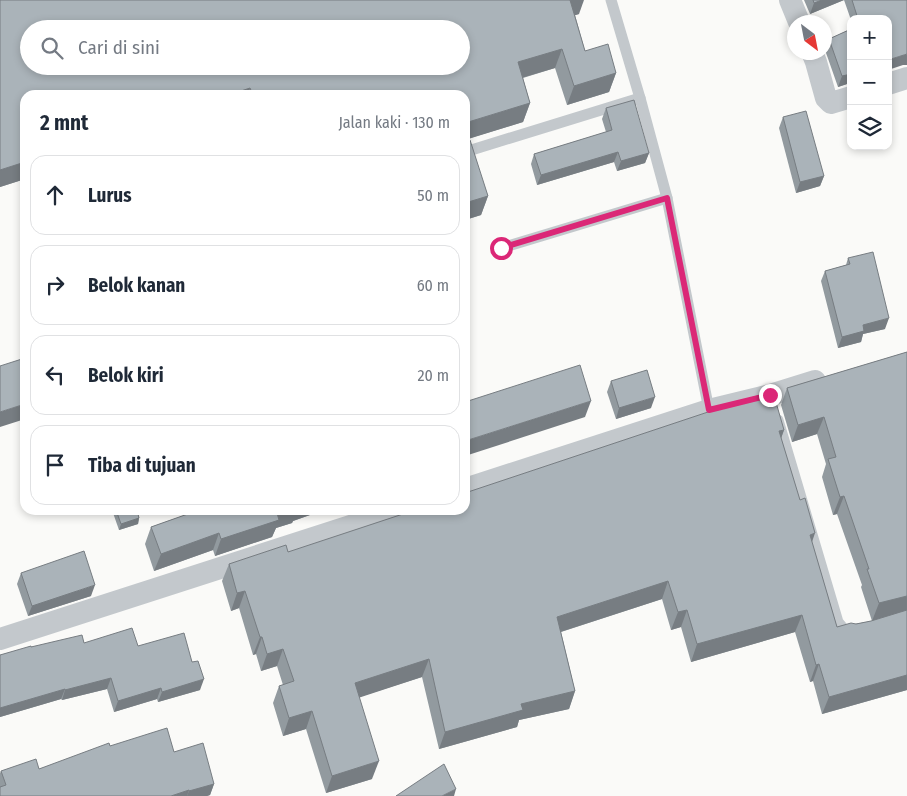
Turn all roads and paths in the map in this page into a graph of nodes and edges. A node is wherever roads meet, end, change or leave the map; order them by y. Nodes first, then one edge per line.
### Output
1 (611, 0) edge
2 (790, 0) edge
3 (797, 15) edge
4 (815, 60) edge
5 (907, 78) edge
6 (892, 83) edge
7 (640, 98) junction
8 (847, 98) edge
9 (470, 150) edge
10 (667, 198) junction
11 (501, 248) dead end
12 (834, 376) edge
13 (773, 404) junction
14 (709, 410) junction
15 (470, 487) edge
16 (384, 515) edge
17 (864, 631) edge
18 (0, 639) edge

1 - 7 lane
2 - 3 street
4 - 8 street
5 - 6 street
7 - 9 lane
7 - 10 lane
10 - 11 lane
10 - 14 lane
12 - 13 street
13 - 14 street
13 - 17 lane
14 - 15 street
16 - 18 street

